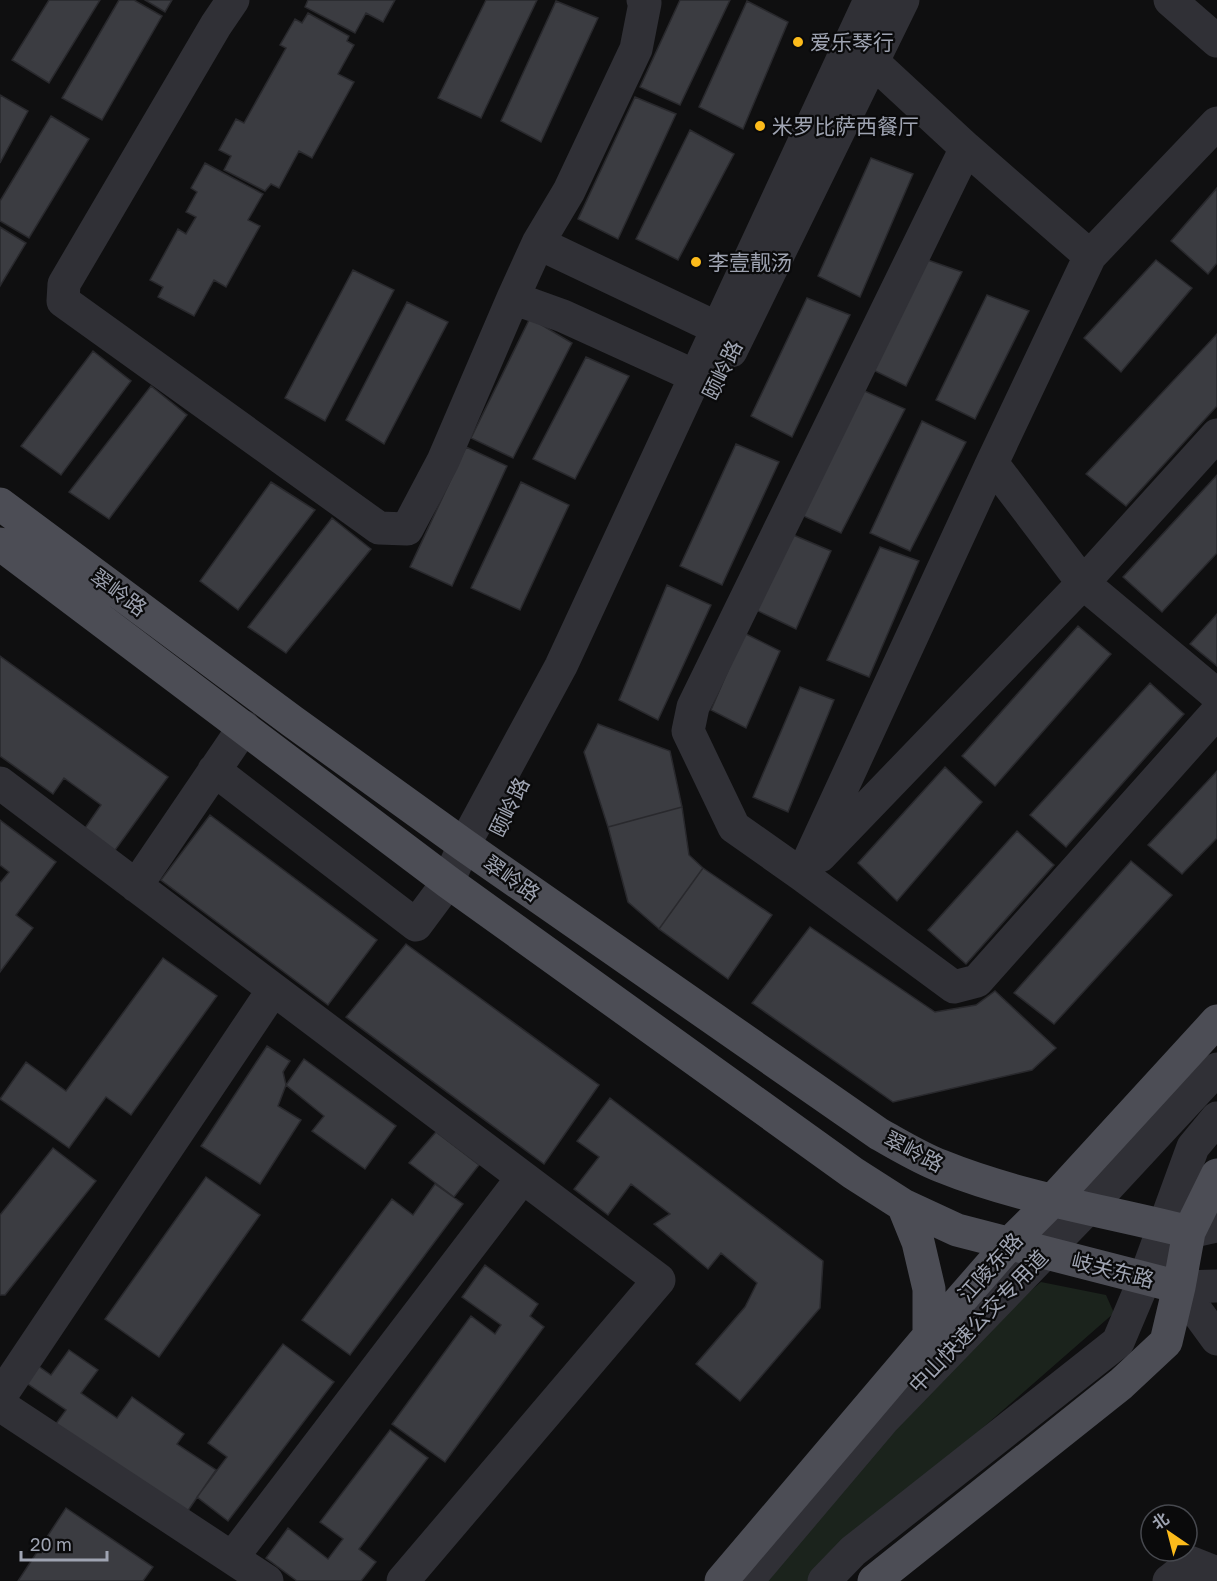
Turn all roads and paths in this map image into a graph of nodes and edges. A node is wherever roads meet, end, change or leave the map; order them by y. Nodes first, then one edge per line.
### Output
1 (233, 0) edge
2 (643, 0) edge
3 (870, 0) edge
4 (903, 0) edge
5 (1170, 0) edge
6 (1217, 41) edge
7 (872, 61) junction
8 (1217, 123) edge
9 (966, 148) junction
10 (538, 243) junction
11 (1090, 256) junction
12 (513, 298) junction
13 (717, 328) junction
14 (695, 376) junction
15 (1217, 435) edge
16 (992, 463) junction
17 (0, 504) edge
18 (0, 544) edge
19 (1083, 583) junction
20 (1217, 695) edge
21 (1217, 712) edge
22 (244, 727) junction
23 (214, 770) junction
24 (0, 783) edge
25 (474, 852) junction
26 (802, 875) junction
27 (448, 882) junction
28 (136, 886) junction
29 (273, 990) junction
30 (1217, 1021) edge
31 (1217, 1069) edge
32 (1217, 1118) edge
33 (1217, 1175) edge
34 (522, 1178) junction
35 (1053, 1200) junction
36 (903, 1205) junction
37 (1088, 1208) junction
38 (1190, 1228) edge
39 (1010, 1243) junction
40 (1044, 1252) junction
41 (1145, 1278) junction
42 (1217, 1286) edge
43 (1179, 1287) junction
44 (929, 1336) junction
45 (1217, 1339) edge
46 (0, 1397) edge
47 (0, 1405) edge
48 (232, 1558) junction
49 (1217, 1573) edge
50 (267, 1581) edge
51 (403, 1581) edge
52 (721, 1581) edge
53 (747, 1581) edge
54 (824, 1581) edge
55 (874, 1581) edge
56 (1168, 1581) edge

1 - 12 street
2 - 10 street
3 - 13 street, 颐岭路
4 - 7 street, 颐岭路
5 - 6 street
7 - 9 street
7 - 25 street, 颐岭路
8 - 11 street
9 - 11 street
9 - 26 street
10 - 12 street
10 - 13 street
11 - 16 street
12 - 14 street
13 - 14 street, 颐岭路
14 - 25 street, 颐岭路
15 - 19 street
16 - 19 street
16 - 26 street
17 - 25 main road, 翠岭路
18 - 22 main road, 翠岭路
19 - 20 street
19 - 26 street
21 - 26 street
22 - 23 street
22 - 27 main road, 翠岭路
23 - 27 street, 颐岭路
23 - 28 street
24 - 28 street
25 - 27 street, 颐岭路
25 - 35 main road, 翠岭路
27 - 36 main road, 翠岭路
28 - 29 street
29 - 34 street
29 - 46 street
30 - 35 main road, 江陵东路
31 - 37 street, 中山快速公交专用道
32 - 38 street
33 - 38 main road
34 - 48 street
34 - 51 street
35 - 37 main road, 翠岭路
35 - 39 main road, 江陵东路
36 - 39 main road, 翠岭路
36 - 44 main road
37 - 38 main road, 翠岭路
37 - 40 street, 中山快速公交专用道
38 - 41 street
38 - 43 main road
39 - 40 main road, 岐关东路
39 - 44 main road, 江陵东路
40 - 41 main road, 岐关东路
40 - 53 street, 中山快速公交专用道
41 - 43 main road, 岐关东路
41 - 54 street
42 - 43 street, 岐关东路
43 - 45 street
43 - 55 main road
44 - 52 main road, 江陵东路
47 - 48 street
48 - 50 street
49 - 56 street

